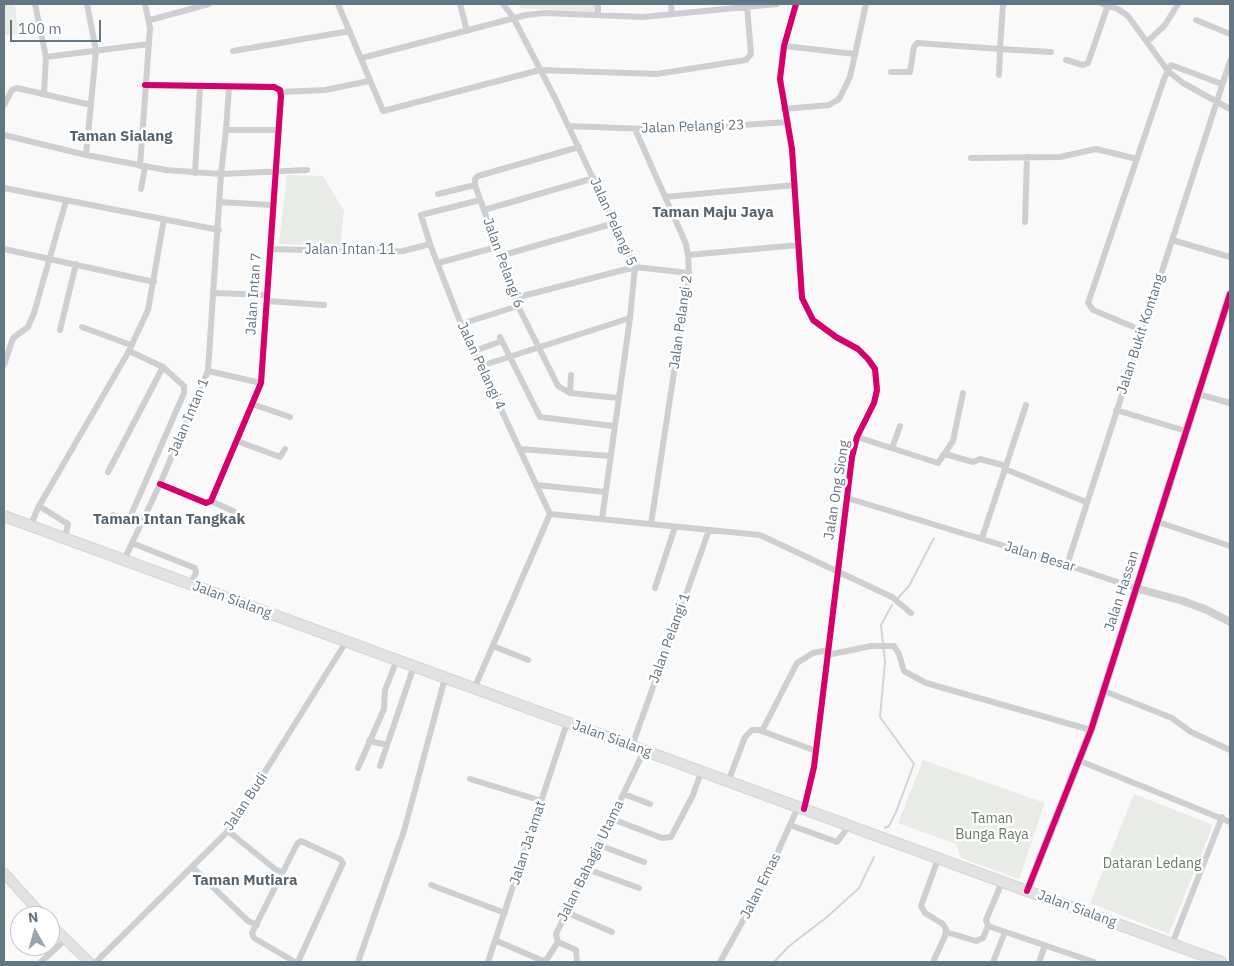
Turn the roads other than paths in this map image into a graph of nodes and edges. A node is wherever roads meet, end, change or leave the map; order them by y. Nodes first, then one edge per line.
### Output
1 (35, 4) edge
2 (87, 4) edge
3 (145, 4) edge
4 (209, 4) edge
5 (338, 4) edge
6 (460, 4) edge
7 (503, 4) edge
8 (598, 4) edge
9 (670, 4) edge
10 (777, 4) edge
11 (796, 4) edge
12 (866, 4) edge
13 (1003, 4) edge
14 (1178, 4) edge
15 (1105, 5) edge
16 (191, 6) edge
17 (747, 6) junction
18 (672, 13) junction
19 (598, 15) junction
20 (513, 17) junction
21 (150, 20) junction
22 (1196, 20) dead end
23 (467, 30) junction
24 (350, 31) junction
25 (1230, 34) edge
26 (1147, 42) junction
27 (149, 44) junction
28 (784, 46) junction
29 (1000, 49) junction
30 (96, 51) junction
31 (233, 51) dead end
32 (1051, 52) dead end
33 (855, 54) junction
34 (46, 57) junction
35 (362, 58) junction
36 (1066, 60) dead end
37 (1230, 61) edge
38 (540, 70) junction
39 (1168, 71) junction
40 (891, 72) dead end
41 (999, 75) dead end
42 (369, 81) junction
43 (1222, 84) junction
44 (145, 85) junction
45 (200, 87) junction
46 (229, 88) junction
47 (281, 92) junction
48 (44, 93) junction
49 (1216, 102) junction
50 (4, 105) edge
51 (91, 105) junction
52 (784, 109) junction
53 (1230, 109) edge
54 (787, 122) junction
55 (569, 126) junction
56 (635, 129) junction
57 (226, 130) junction
58 (277, 130) junction
59 (4, 135) edge
60 (579, 147) junction
61 (86, 155) junction
62 (1027, 157) junction
63 (971, 158) dead end
64 (1137, 159) junction
65 (142, 166) junction
66 (307, 170) dead end
67 (274, 172) junction
68 (195, 173) junction
69 (221, 174) junction
70 (594, 178) junction
71 (475, 185) junction
72 (795, 185) junction
73 (4, 188) edge
74 (141, 189) dead end
75 (438, 194) dead end
76 (666, 197) junction
77 (480, 200) junction
78 (66, 201) junction
79 (220, 202) junction
80 (272, 205) junction
81 (484, 210) junction
82 (164, 219) junction
83 (1025, 222) dead end
84 (616, 223) junction
85 (218, 230) junction
86 (1172, 240) junction
87 (430, 244) junction
88 (799, 245) junction
89 (497, 247) junction
90 (4, 249) edge
91 (270, 249) junction
92 (688, 255) junction
93 (500, 256) junction
94 (1230, 257) edge
95 (49, 259) junction
96 (438, 263) junction
97 (76, 264) junction
98 (635, 267) junction
99 (689, 273) junction
100 (154, 282) junction
101 (214, 293) junction
102 (1230, 294) edge
103 (267, 298) junction
104 (515, 298) junction
105 (324, 304) dead end
106 (518, 306) junction
107 (630, 318) junction
108 (461, 324) junction
109 (82, 328) dead end
110 (60, 330) dead end
111 (1143, 331) junction
112 (537, 347) junction
113 (130, 348) junction
114 (474, 351) junction
115 (510, 357) junction
116 (4, 365) edge
117 (481, 366) junction
118 (163, 367) junction
119 (208, 371) junction
120 (571, 375) dead end
121 (261, 383) junction
122 (963, 392) dead end
123 (570, 393) junction
124 (1198, 394) junction
125 (618, 398) junction
126 (1230, 402) edge
127 (252, 404) junction
128 (1026, 405) dead end
129 (1116, 410) junction
130 (290, 417) dead end
131 (613, 426) junction
132 (900, 426) dead end
133 (1186, 431) junction
134 (857, 437) junction
135 (237, 442) junction
136 (892, 448) junction
137 (285, 449) dead end
138 (520, 449) junction
139 (945, 454) junction
140 (610, 456) junction
141 (1005, 467) junction
142 (108, 472) dead end
143 (160, 484) junction
144 (537, 486) junction
145 (605, 492) junction
146 (848, 498) junction
147 (211, 501) junction
148 (1086, 502) junction
149 (39, 506) junction
150 (235, 512) dead end
151 (550, 514) junction
152 (113, 515) dead end
153 (4, 517) edge
154 (602, 520) junction
155 (1158, 522) junction
156 (651, 524) junction
157 (30, 526) junction
158 (675, 527) junction
159 (709, 530) junction
160 (65, 538) junction
161 (982, 538) junction
162 (132, 543) junction
163 (1230, 544) edge
164 (124, 560) junction
165 (1066, 565) junction
166 (837, 570) junction
167 (190, 585) junction
168 (655, 588) dead end
169 (1135, 588) junction
170 (911, 612) dead end
171 (1230, 622) edge
172 (346, 642) junction
173 (493, 646) junction
174 (828, 652) junction
175 (396, 660) junction
176 (528, 660) dead end
177 (414, 666) junction
178 (445, 678) junction
179 (474, 689) junction
180 (1104, 691) junction
181 (568, 723) junction
182 (1092, 730) junction
183 (762, 731) junction
184 (369, 741) junction
185 (387, 745) junction
186 (632, 746) junction
187 (1230, 750) edge
188 (644, 751) junction
189 (816, 751) junction
190 (1080, 761) junction
191 (380, 766) dead end
192 (358, 768) dead end
193 (701, 772) junction
194 (470, 779) dead end
195 (728, 782) junction
196 (624, 794) junction
197 (542, 801) junction
198 (650, 804) dead end
199 (801, 808) junction
200 (1222, 818) junction
201 (612, 819) junction
202 (1230, 822) edge
203 (790, 825) junction
204 (849, 826) junction
205 (228, 830) junction
206 (599, 845) junction
207 (938, 859) junction
208 (644, 862) dead end
209 (192, 867) junction
210 (588, 869) junction
211 (4, 873) edge
212 (282, 873) junction
213 (1002, 882) junction
214 (431, 885) dead end
215 (639, 888) dead end
216 (1027, 891) junction
217 (34, 906) edge
218 (566, 912) junction
219 (506, 913) junction
220 (257, 925) junction
221 (988, 926) junction
222 (1001, 931) junction
223 (612, 932) dead end
224 (946, 932) junction
225 (60, 934) edge
226 (66, 940) junction
227 (497, 942) junction
228 (558, 942) junction
229 (1172, 944) junction
230 (1045, 945) junction
231 (41, 962) edge
232 (90, 962) edge
233 (96, 962) edge
234 (297, 962) edge
235 (358, 962) edge
236 (488, 962) edge
237 (577, 962) edge
238 (720, 962) edge
239 (932, 962) edge
240 (993, 962) edge
241 (1039, 962) edge
242 (1094, 962) edge
243 (1221, 962) edge

1 - 34 street
2 - 30 street
3 - 21 street
4 - 16 street
5 - 24 street
6 - 23 street
7 - 20 street, Jalan Pelangi 5
8 - 19 street
9 - 18 street
10 - 17 street
11 - 28 street, Jalan Ong Siong
12 - 33 street
13 - 29 street
14 - 26 street
15 - 26 street
15 - 36 street
16 - 21 street
17 - 18 street
17 - 38 street
18 - 19 street
19 - 20 street
20 - 23 street
20 - 38 street, Jalan Pelangi 5
21 - 27 street
22 - 25 street
23 - 35 street
24 - 31 street
24 - 35 street
26 - 39 street
27 - 30 street
27 - 44 street
28 - 33 street
28 - 52 street, Jalan Ong Siong
29 - 32 street
29 - 40 street
29 - 41 street
30 - 34 street
30 - 51 street
33 - 52 street
34 - 48 street
35 - 42 street
37 - 43 street, Jalan Bukit Kontang
38 - 42 street
38 - 55 street, Jalan Pelangi 5
39 - 43 street
39 - 49 street
39 - 64 street
42 - 47 street
43 - 49 street, Jalan Bukit Kontang
44 - 45 street
44 - 65 street
45 - 46 street
45 - 68 street
46 - 47 street
46 - 57 street, Jalan Intan 1
47 - 58 street, Jalan Intan 7
48 - 50 street
48 - 51 street
49 - 53 street
49 - 86 street, Jalan Bukit Kontang
51 - 61 street
52 - 54 street, Jalan Ong Siong
54 - 56 street, Jalan Pelangi 23
54 - 72 street, Jalan Ong Siong
55 - 56 street, Jalan Pelangi 23
55 - 60 street, Jalan Pelangi 5
56 - 76 street, Jalan Pelangi 2
57 - 58 street
57 - 69 street, Jalan Intan 1
58 - 67 street, Jalan Intan 7
59 - 61 street
60 - 70 street, Jalan Pelangi 5
60 - 71 street
61 - 65 street
62 - 63 street
62 - 64 street
62 - 83 street
64 - 111 street
65 - 68 street
65 - 74 street
66 - 67 street
67 - 69 street
67 - 80 street, Jalan Intan 7
68 - 69 street
69 - 79 street, Jalan Intan 1
70 - 81 street
70 - 84 street, Jalan Pelangi 5
71 - 75 street
71 - 77 street, Jalan Pelangi 6
72 - 76 street
72 - 88 street, Jalan Ong Siong
73 - 78 street
76 - 92 street, Jalan Pelangi 2
77 - 81 street, Jalan Pelangi 6
77 - 87 street, Jalan Pelangi 4
78 - 82 street
78 - 95 street
79 - 80 street
79 - 85 street, Jalan Intan 1
80 - 91 street, Jalan Intan 7
81 - 89 street, Jalan Pelangi 6
82 - 85 street
82 - 100 street
84 - 93 street
84 - 98 street, Jalan Pelangi 5
85 - 101 street, Jalan Intan 1
86 - 94 street
86 - 111 street, Jalan Bukit Kontang
87 - 91 street, Jalan Intan 11
87 - 96 street, Jalan Pelangi 4
88 - 92 street
88 - 134 street, Jalan Ong Siong
89 - 93 street, Jalan Pelangi 6
89 - 96 street
90 - 95 street
91 - 103 street, Jalan Intan 7
92 - 99 street, Jalan Pelangi 2
93 - 104 street, Jalan Pelangi 6
95 - 97 street
95 - 116 street
96 - 108 street, Jalan Pelangi 4
97 - 100 street
97 - 110 street
98 - 99 street
98 - 104 street
98 - 107 street, Jalan Pelangi 5
99 - 156 street, Jalan Pelangi 2
100 - 113 street
101 - 103 street
101 - 119 street, Jalan Intan 1
102 - 124 street, Jalan Hassan
103 - 105 street
103 - 121 street, Jalan Intan 7
104 - 106 street, Jalan Pelangi 6
106 - 108 street
106 - 112 street, Jalan Pelangi 6
107 - 112 street
107 - 125 street, Jalan Pelangi 5
108 - 114 street, Jalan Pelangi 4
109 - 113 street
111 - 129 street, Jalan Bukit Kontang
112 - 115 street
112 - 123 street, Jalan Pelangi 6
113 - 118 street
113 - 149 street
114 - 115 street
114 - 117 street, Jalan Pelangi 4
115 - 117 street
115 - 131 street
117 - 138 street, Jalan Pelangi 4
118 - 142 street
118 - 152 street
119 - 121 street
119 - 143 street, Jalan Intan 1
120 - 123 street
121 - 127 street, Jalan Intan 7
122 - 139 street
123 - 125 street
124 - 126 street
124 - 133 street, Jalan Hassan
125 - 131 street, Jalan Pelangi 5
127 - 130 street
127 - 135 street, Jalan Intan 7
128 - 141 street
129 - 133 street
129 - 148 street, Jalan Bukit Kontang
131 - 140 street, Jalan Pelangi 5
132 - 136 street
133 - 155 street, Jalan Hassan
134 - 136 street
134 - 146 street, Jalan Ong Siong
135 - 137 street
135 - 147 street, Jalan Intan 7
136 - 139 street
138 - 140 street
138 - 144 street, Jalan Pelangi 4
139 - 141 street
140 - 145 street, Jalan Pelangi 5
141 - 148 street
141 - 161 street
143 - 147 street
143 - 162 street, Jalan Intan 1
144 - 145 street
144 - 151 street, Jalan Pelangi 4
145 - 154 street, Jalan Pelangi 5
146 - 161 street, Jalan Besar
146 - 166 street, Jalan Ong Siong
147 - 150 street
148 - 165 street, Jalan Bukit Kontang
149 - 157 street
149 - 160 street
151 - 154 street
151 - 173 street
153 - 157 main road, Jalan Sialang
154 - 156 street
155 - 163 street
155 - 169 street, Jalan Hassan
156 - 158 street
157 - 160 main road, Jalan Sialang
158 - 159 street
158 - 168 street
159 - 166 street
159 - 186 street, Jalan Pelangi 1
160 - 164 main road, Jalan Sialang
161 - 165 street, Jalan Besar
162 - 164 street, Jalan Intan 1
162 - 167 street
164 - 167 main road, Jalan Sialang
165 - 169 street, Jalan Besar
166 - 170 street
166 - 174 street, Jalan Ong Siong
167 - 172 main road, Jalan Sialang
169 - 171 street, Jalan Besar
169 - 180 street, Jalan Hassan
172 - 175 main road, Jalan Sialang
172 - 205 street, Jalan Budi
173 - 176 street
173 - 179 street
174 - 182 street
174 - 183 street
174 - 189 street, Jalan Ong Siong
175 - 177 main road, Jalan Sialang
175 - 184 street
177 - 178 main road, Jalan Sialang
177 - 185 street
178 - 179 main road, Jalan Sialang
178 - 235 street
179 - 181 main road, Jalan Sialang
180 - 182 street, Jalan Hassan
180 - 187 street
181 - 186 main road, Jalan Sialang
181 - 197 street, Jalan Ja'amat
182 - 190 street, Jalan Hassan
183 - 189 street
183 - 195 street
184 - 185 street
184 - 192 street
185 - 191 street
186 - 188 main road, Jalan Sialang
188 - 193 main road, Jalan Sialang
188 - 196 street, Jalan Bahagia Utama
189 - 199 street, Jalan Ong Siong
190 - 200 street
190 - 216 street, Jalan Hassan
193 - 195 main road, Jalan Sialang
193 - 201 street
194 - 197 street
195 - 199 main road, Jalan Sialang
196 - 198 street
196 - 201 street, Jalan Bahagia Utama
197 - 219 street, Jalan Ja'amat
199 - 203 street, Jalan Emas
199 - 204 main road, Jalan Sialang
200 - 202 street
200 - 229 street
201 - 206 street, Jalan Bahagia Utama
203 - 204 street
203 - 238 street, Jalan Emas
204 - 207 main road, Jalan Sialang
205 - 209 street, Jalan Budi
205 - 212 street
206 - 208 street
206 - 210 street, Jalan Bahagia Utama
207 - 213 main road, Jalan Sialang
207 - 224 street
209 - 220 street
209 - 233 street, Jalan Budi
210 - 215 street
210 - 218 street, Jalan Bahagia Utama
211 - 217 main road
212 - 220 street
212 - 234 street
213 - 216 main road, Jalan Sialang
213 - 221 street
214 - 219 street
216 - 229 main road, Jalan Sialang
218 - 223 street
218 - 228 street, Jalan Bahagia Utama
219 - 227 street, Jalan Ja'amat
220 - 234 street
221 - 222 street
221 - 224 street
222 - 230 street
222 - 240 street
224 - 239 street
225 - 226 main road
226 - 231 street
226 - 232 main road
227 - 228 street
227 - 236 street, Jalan Ja'amat
228 - 237 street, Jalan Bahagia Utama
229 - 243 main road, Jalan Sialang
230 - 241 street
230 - 242 street

